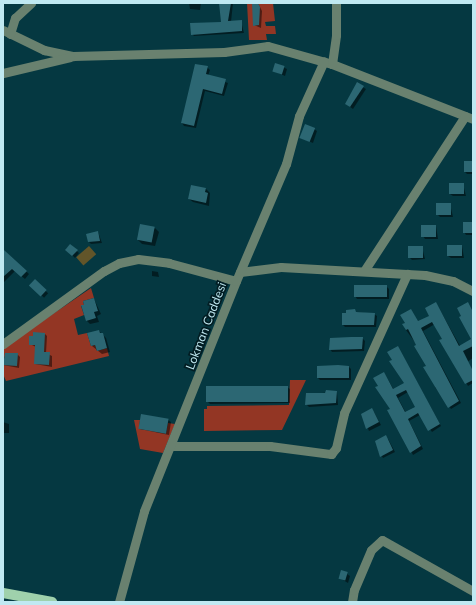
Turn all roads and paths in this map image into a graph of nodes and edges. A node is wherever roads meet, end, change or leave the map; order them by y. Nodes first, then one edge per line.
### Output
1 (31, 3) edge
2 (336, 3) edge
3 (7, 32) edge
4 (73, 56) junction
5 (328, 63) junction
6 (3, 73) edge
7 (469, 118) edge
8 (364, 271) junction
9 (240, 272) junction
10 (407, 274) junction
11 (236, 281) junction
12 (473, 290) edge
13 (3, 344) edge
14 (171, 446) junction
15 (473, 591) edge
16 (3, 593) edge
17 (52, 602) edge
18 (119, 602) edge
19 (352, 602) edge

1 - 3 street
2 - 5 street, Lokman Caddesi
3 - 4 street
4 - 5 street
4 - 6 street
5 - 7 street
5 - 9 street, Lokman Caddesi
7 - 8 street
8 - 9 street
8 - 10 street
9 - 11 street, Lokman Caddesi
10 - 12 street
10 - 14 street
11 - 13 street
11 - 14 street, Lokman Caddesi
14 - 18 street, Lokman Caddesi
15 - 19 street
16 - 17 main road

